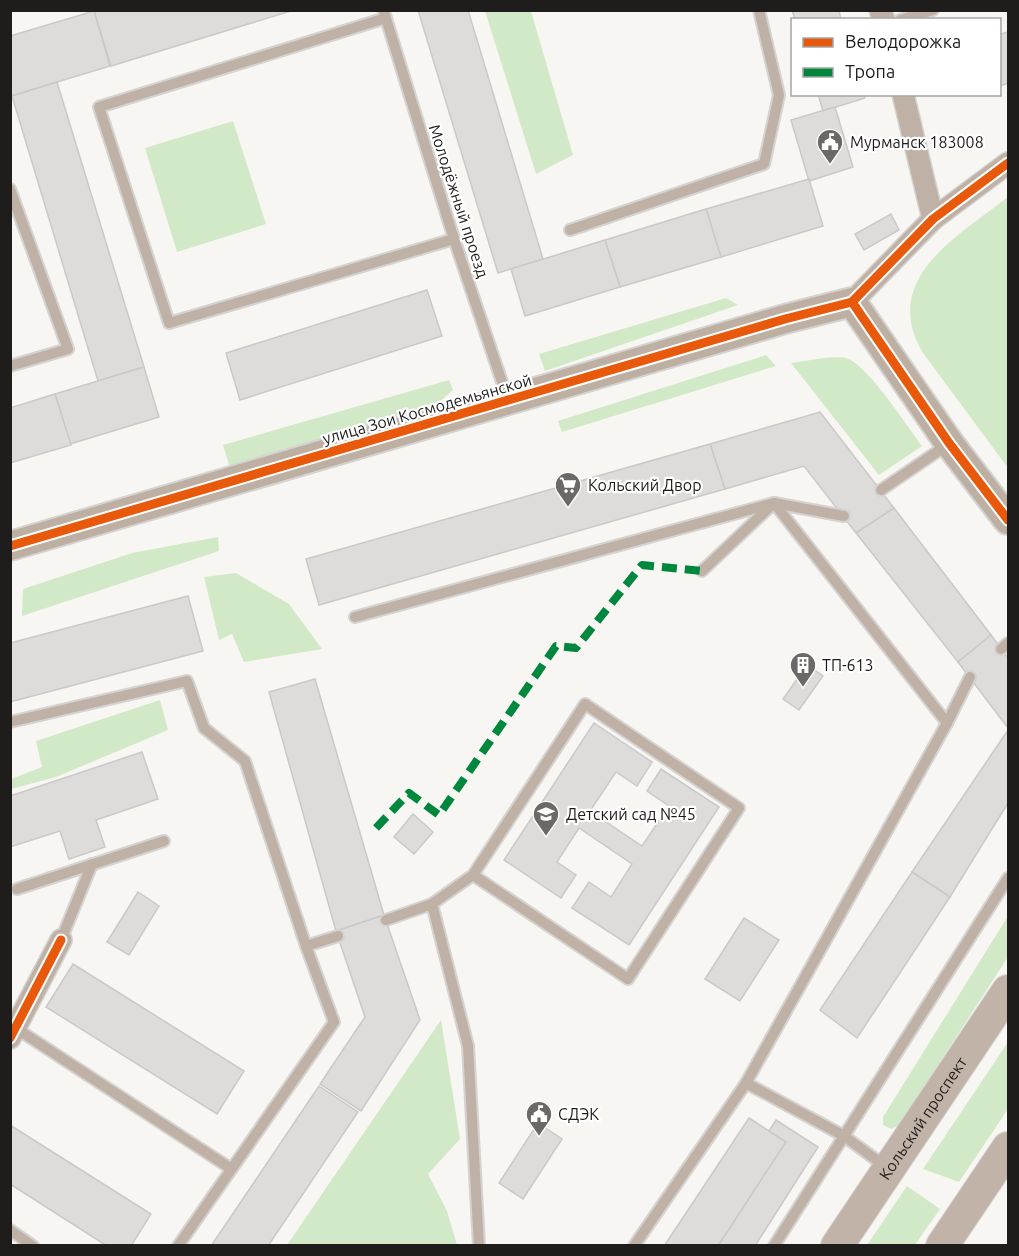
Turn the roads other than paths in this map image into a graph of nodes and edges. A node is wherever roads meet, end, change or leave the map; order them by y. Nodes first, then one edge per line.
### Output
1 (759, 10) edge
2 (933, 10) edge
3 (385, 14) edge
4 (907, 18) edge
5 (903, 96) edge
6 (1008, 164) edge
7 (10, 189) edge
8 (13, 203) edge
9 (933, 219) junction
10 (570, 230) dead end
11 (454, 239) junction
12 (852, 302) junction
13 (10, 366) edge
14 (508, 400) junction
15 (949, 443) junction
16 (881, 490) dead end
17 (774, 503) junction
18 (844, 516) dead end
19 (1008, 520) edge
20 (10, 546) edge
21 (702, 571) dead end
22 (355, 617) dead end
23 (970, 677) dead end
24 (10, 722) edge
25 (947, 723) junction
26 (164, 841) dead end
27 (92, 864) junction
28 (473, 875) junction
29 (1008, 878) edge
30 (17, 889) dead end
31 (432, 904) junction
32 (386, 920) dead end
33 (338, 936) dead end
34 (62, 940) joint
35 (306, 946) junction
36 (1008, 991) edge
37 (14, 1034) edge
38 (746, 1083) junction
39 (844, 1136) junction
40 (1008, 1148) edge
41 (230, 1168) junction
42 (889, 1168) junction
43 (10, 1230) edge
44 (33, 1245) edge
45 (178, 1245) edge
46 (479, 1245) edge
47 (634, 1245) edge
48 (774, 1245) edge
49 (837, 1245) edge
50 (942, 1245) edge

1 - 10 lane
2 - 4 lane
3 - 11 lane, Молодёжный проезд
3 - 11 lane
5 - 9 street
6 - 9 street
7 - 8 lane
8 - 13 lane
9 - 12 street
11 - 14 lane, Молодёжный проезд
12 - 14 street, улица Зои Космодемьянской
12 - 15 street
14 - 20 street, улица Зои Космодемьянской
15 - 16 lane
15 - 19 street
17 - 18 lane
17 - 21 lane
17 - 22 lane
17 - 25 lane
23 - 25 lane
24 - 35 lane
25 - 38 lane
26 - 27 lane
27 - 30 lane
27 - 34 lane
28 - 28 lane
28 - 31 lane
29 - 39 lane
31 - 32 lane
31 - 46 lane
33 - 35 lane
34 - 37 street
35 - 41 lane
36 - 42 main road, Кольский проспект
37 - 41 lane
38 - 39 lane
38 - 47 lane
39 - 42 lane
39 - 48 lane
40 - 50 main road
41 - 45 lane
42 - 49 main road, Кольский проспект
43 - 44 lane

